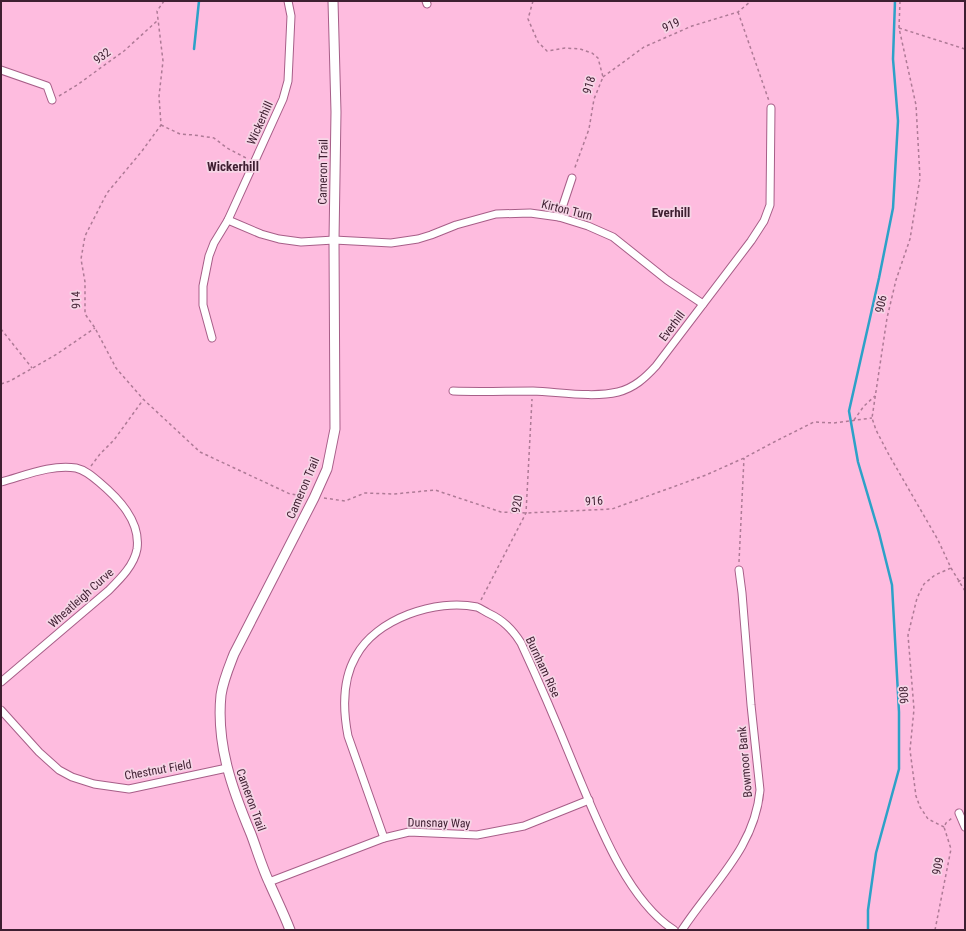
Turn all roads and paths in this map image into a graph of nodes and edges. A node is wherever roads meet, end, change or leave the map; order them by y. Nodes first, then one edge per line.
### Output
1 (164, 1) edge
2 (288, 1) edge
3 (333, 1) edge
4 (533, 1) edge
5 (751, 1) edge
6 (900, 1) edge
7 (738, 12) junction
8 (158, 20) junction
9 (899, 28) junction
10 (965, 49) edge
11 (1, 70) edge
12 (603, 77) junction
13 (52, 100) joint
14 (771, 108) joint
15 (161, 125) junction
16 (255, 162) junction
17 (572, 178) joint
18 (560, 217) junction
19 (228, 220) junction
20 (334, 240) junction
21 (703, 304) junction
22 (95, 328) junction
23 (1, 329) edge
24 (212, 338) dead end
25 (32, 368) junction
26 (1, 384) edge
27 (453, 391) dead end
28 (533, 391) junction
29 (876, 395) junction
30 (143, 399) junction
31 (872, 418) junction
32 (854, 420) junction
33 (744, 458) junction
34 (86, 472) junction
35 (1, 482) edge
36 (318, 498) junction
37 (526, 513) junction
38 (951, 568) junction
39 (739, 570) joint
40 (965, 577) edge
41 (958, 582) junction
42 (965, 591) edge
43 (478, 608) junction
44 (1, 682) edge
45 (1, 710) edge
46 (227, 768) junction
47 (588, 800) junction
48 (959, 813) joint
49 (965, 826) edge
50 (944, 827) junction
51 (384, 838) junction
52 (269, 882) junction
53 (290, 930) edge
54 (674, 930) edge
55 (682, 930) edge
56 (935, 930) edge

1 - 8 path
2 - 16 street, Wickerhill
3 - 20 street, Cameron Trail
4 - 12 path, 918
5 - 7 path, 919
6 - 9 path, 906
7 - 12 path, 919
7 - 14 path
8 - 13 path, 932
8 - 15 path
9 - 10 path
9 - 29 path, 906
11 - 13 street
12 - 17 path, 918
14 - 21 street, Everhill
15 - 16 path
15 - 22 path, 914
16 - 19 street, Wickerhill
17 - 18 street
18 - 20 street, Kirton Turn
18 - 21 street, Kirton Turn
19 - 20 street, Kirton Turn
19 - 24 street, Wickerhill
20 - 36 street, Cameron Trail
21 - 28 street, Everhill
22 - 25 path
22 - 30 path, 914
23 - 25 path
25 - 26 path
27 - 28 street, Everhill
28 - 37 path, 920
29 - 31 path, 906
29 - 32 path
30 - 34 path
30 - 36 path, 914
31 - 32 path, 916
31 - 38 path
32 - 33 path, 916
33 - 37 path, 916
33 - 39 path
34 - 35 street, Wheatleigh Curve
34 - 44 street, Wheatleigh Curve
36 - 37 path, 916
36 - 46 street, Cameron Trail
37 - 43 path, 920
38 - 41 path
38 - 50 path, 908
39 - 55 street, Bowmoor Bank
40 - 41 path
41 - 42 path
43 - 47 street, Burnham Rise
43 - 51 street, Burnham Rise
45 - 46 street, Chestnut Field
46 - 52 street, Cameron Trail
47 - 51 street, Dunsnay Way
47 - 54 street, Burnham Rise
48 - 49 street
48 - 50 path
50 - 56 path, 909
51 - 52 street, Dunsnay Way
52 - 53 street, Cameron Trail

